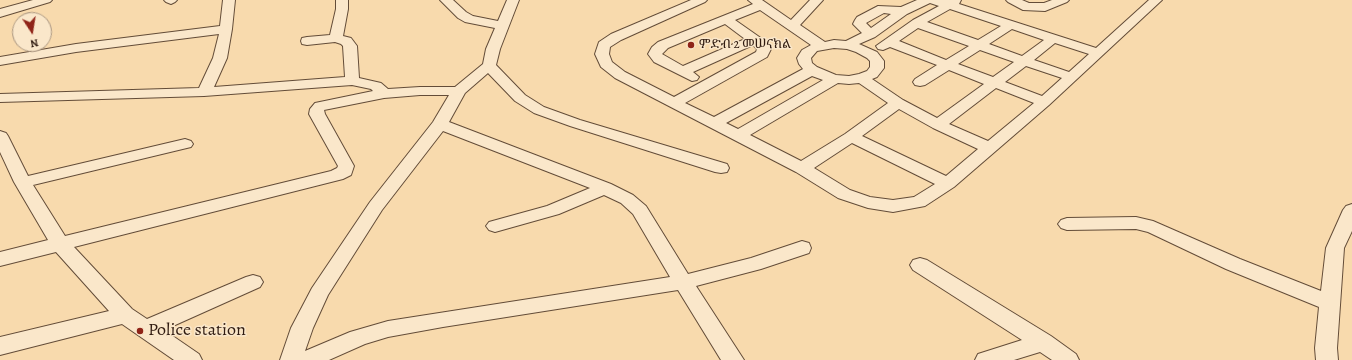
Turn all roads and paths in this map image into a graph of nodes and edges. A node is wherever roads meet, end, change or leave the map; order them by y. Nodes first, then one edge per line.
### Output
1 (46, 0) edge
2 (229, 0) edge
3 (342, 0) edge
4 (446, 0) edge
5 (513, 0) edge
6 (702, 0) edge
7 (817, 0) edge
8 (926, 0) edge
9 (934, 0) edge
10 (966, 0) edge
11 (1012, 0) edge
12 (1063, 0) edge
13 (1155, 0) edge
14 (954, 2) edge
15 (758, 3) edge
16 (0, 12) edge
17 (726, 19) junction
18 (917, 23) junction
19 (1010, 25) junction
20 (503, 26) junction
21 (792, 26) junction
22 (226, 29) junction
23 (336, 38) junction
24 (755, 39) junction
25 (1053, 39) junction
26 (307, 41) dead end
27 (889, 42) junction
28 (848, 45) junction
29 (979, 45) junction
30 (822, 46) junction
31 (1101, 50) junction
32 (872, 55) junction
33 (0, 61) edge
34 (1024, 61) junction
35 (946, 65) junction
36 (489, 66) junction
37 (812, 70) junction
38 (683, 72) junction
39 (1071, 77) junction
40 (862, 78) junction
41 (834, 79) junction
42 (352, 81) junction
43 (920, 82) dead end
44 (706, 84) junction
45 (994, 84) junction
46 (459, 91) junction
47 (204, 92) junction
48 (384, 94) junction
49 (0, 98) edge
50 (1044, 102) junction
51 (674, 103) junction
52 (898, 103) junction
53 (715, 123) junction
54 (440, 124) junction
55 (938, 125) junction
56 (0, 136) edge
57 (738, 136) junction
58 (851, 137) junction
59 (185, 144) dead end
60 (990, 148) junction
61 (721, 168) dead end
62 (802, 168) junction
63 (23, 182) junction
64 (948, 183) junction
65 (605, 188) junction
66 (1352, 210) edge
67 (1067, 224) dead end
68 (495, 226) dead end
69 (60, 244) junction
70 (802, 248) dead end
71 (0, 259) edge
72 (920, 265) dead end
73 (253, 282) dead end
74 (683, 282) junction
75 (1331, 303) junction
76 (125, 315) junction
77 (146, 330) junction
78 (1043, 342) junction
79 (0, 346) edge
80 (191, 360) edge
81 (291, 360) edge
82 (306, 360) edge
83 (734, 360) edge
84 (986, 360) edge
85 (1068, 360) edge
86 (1327, 360) edge

1 - 16 street
2 - 22 street
3 - 23 street
4 - 20 street
5 - 20 street
6 - 51 street
7 - 21 street
8 - 28 street
9 - 14 street
10 - 31 street
11 - 12 street
13 - 31 street
14 - 18 street
14 - 19 street
15 - 17 street
15 - 21 street
17 - 24 street
17 - 38 street
18 - 27 street
18 - 29 street
19 - 25 street
19 - 29 street
20 - 36 street
21 - 30 street
22 - 33 street
22 - 47 street
23 - 26 street
23 - 42 street
24 - 38 street
24 - 44 street
25 - 31 street
25 - 34 street
27 - 32 street
27 - 35 street
28 - 30 street
28 - 32 street
29 - 34 street
29 - 35 street
30 - 37 street
31 - 39 street
32 - 40 street
34 - 39 street
34 - 45 street
35 - 43 street
35 - 45 street
36 - 46 street
36 - 61 street
37 - 41 street
37 - 53 street
38 - 44 street
39 - 50 street
40 - 41 street
40 - 52 street
41 - 57 street
42 - 47 street
42 - 48 street
44 - 51 street
45 - 50 street
45 - 55 street
46 - 48 street
46 - 54 street
47 - 49 street
48 - 69 street
50 - 60 street
51 - 53 street
52 - 55 street
52 - 58 street
53 - 57 street
54 - 65 street
54 - 81 street
55 - 60 street
56 - 63 street
57 - 62 street
58 - 62 street
58 - 64 street
59 - 63 street
60 - 64 street
62 - 64 street
63 - 69 street
65 - 68 street
65 - 74 street
66 - 75 street
67 - 75 street
69 - 71 street
69 - 76 street
70 - 74 street
72 - 78 street
73 - 77 street
74 - 82 street
74 - 83 street
75 - 86 street
76 - 77 street
76 - 79 street
77 - 80 street
78 - 84 street
78 - 85 street

